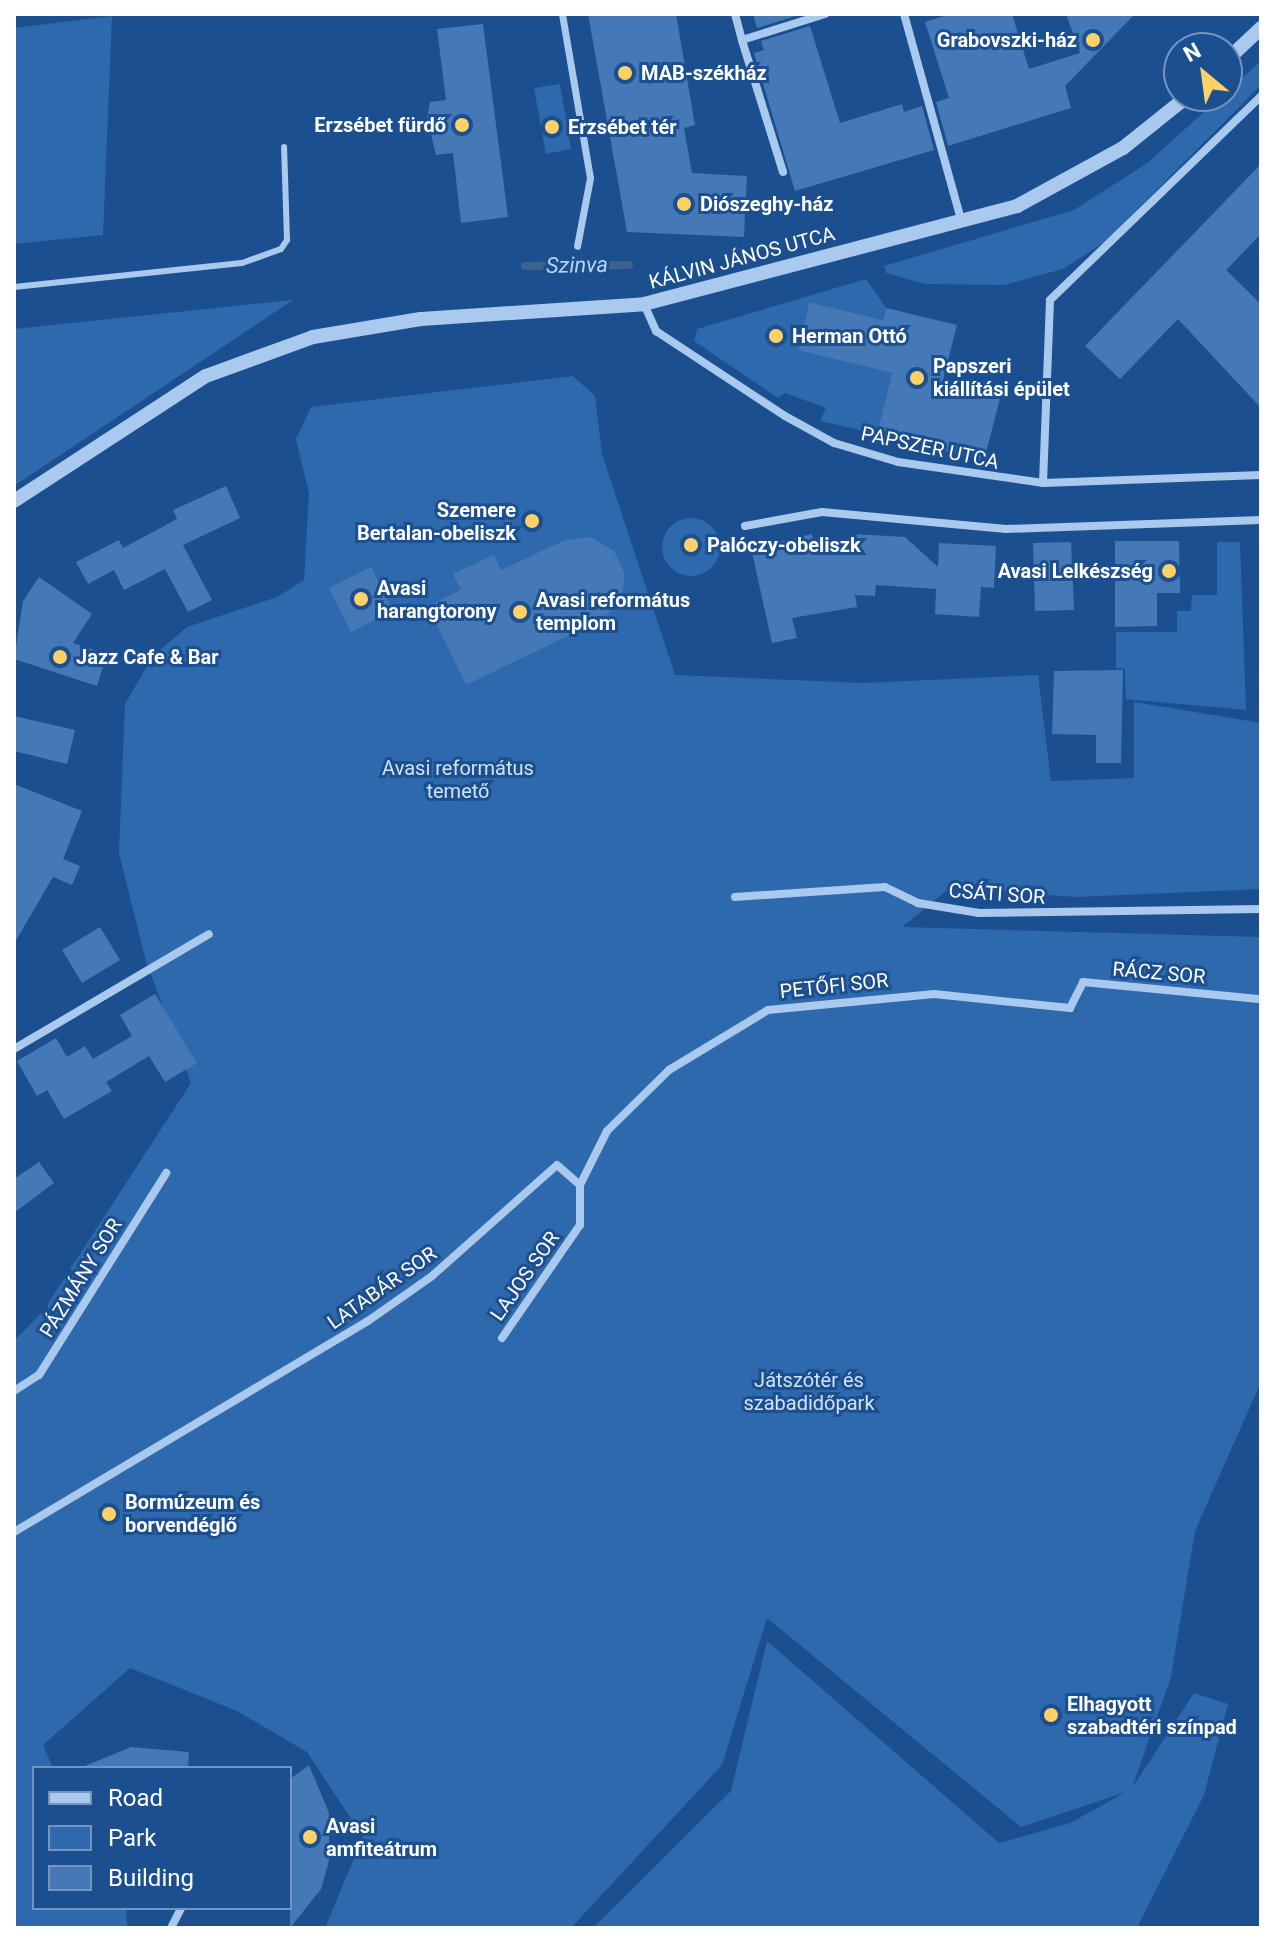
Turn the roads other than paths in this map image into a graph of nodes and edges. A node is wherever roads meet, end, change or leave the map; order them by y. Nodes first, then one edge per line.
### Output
1 (562, 14) edge
2 (735, 14) edge
3 (825, 14) edge
4 (904, 14) edge
5 (1261, 28) edge
6 (742, 40) junction
7 (1243, 45) edge
8 (1261, 96) edge
9 (1166, 112) edge
10 (284, 147) dead end
11 (783, 172) dead end
12 (961, 220) junction
13 (577, 246) dead end
14 (14, 287) edge
15 (644, 304) junction
16 (1261, 475) edge
17 (1043, 483) junction
18 (14, 501) edge
19 (1261, 520) edge
20 (745, 526) dead end
21 (735, 897) dead end
22 (1261, 909) edge
23 (209, 934) dead end
24 (1261, 999) edge
25 (1070, 1008) joint
26 (14, 1049) edge
27 (166, 1173) dead end
28 (580, 1185) junction
29 (502, 1338) dead end
30 (14, 1391) edge
31 (14, 1532) edge
32 (180, 1910) edge
33 (171, 1928) edge

1 - 13 street
2 - 6 street
3 - 6 street
4 - 12 street
5 - 7 street
6 - 11 street
8 - 17 street
9 - 12 street, KÁLVIN JÁNOS UTCA
10 - 14 lane
12 - 15 street, KÁLVIN JÁNOS UTCA
15 - 17 street, PAPSZER UTCA
15 - 18 street, KÁLVIN JÁNOS UTCA
16 - 17 street, PAPSZER UTCA
19 - 20 street
21 - 22 street, CSÁTI SOR
23 - 26 street
24 - 25 street, RÁCZ SOR
25 - 28 street, PETŐFI SOR
27 - 30 street, PÁZMÁNY SOR
28 - 29 street, LAJOS SOR
28 - 31 street, LATABÁR SOR
32 - 33 street

